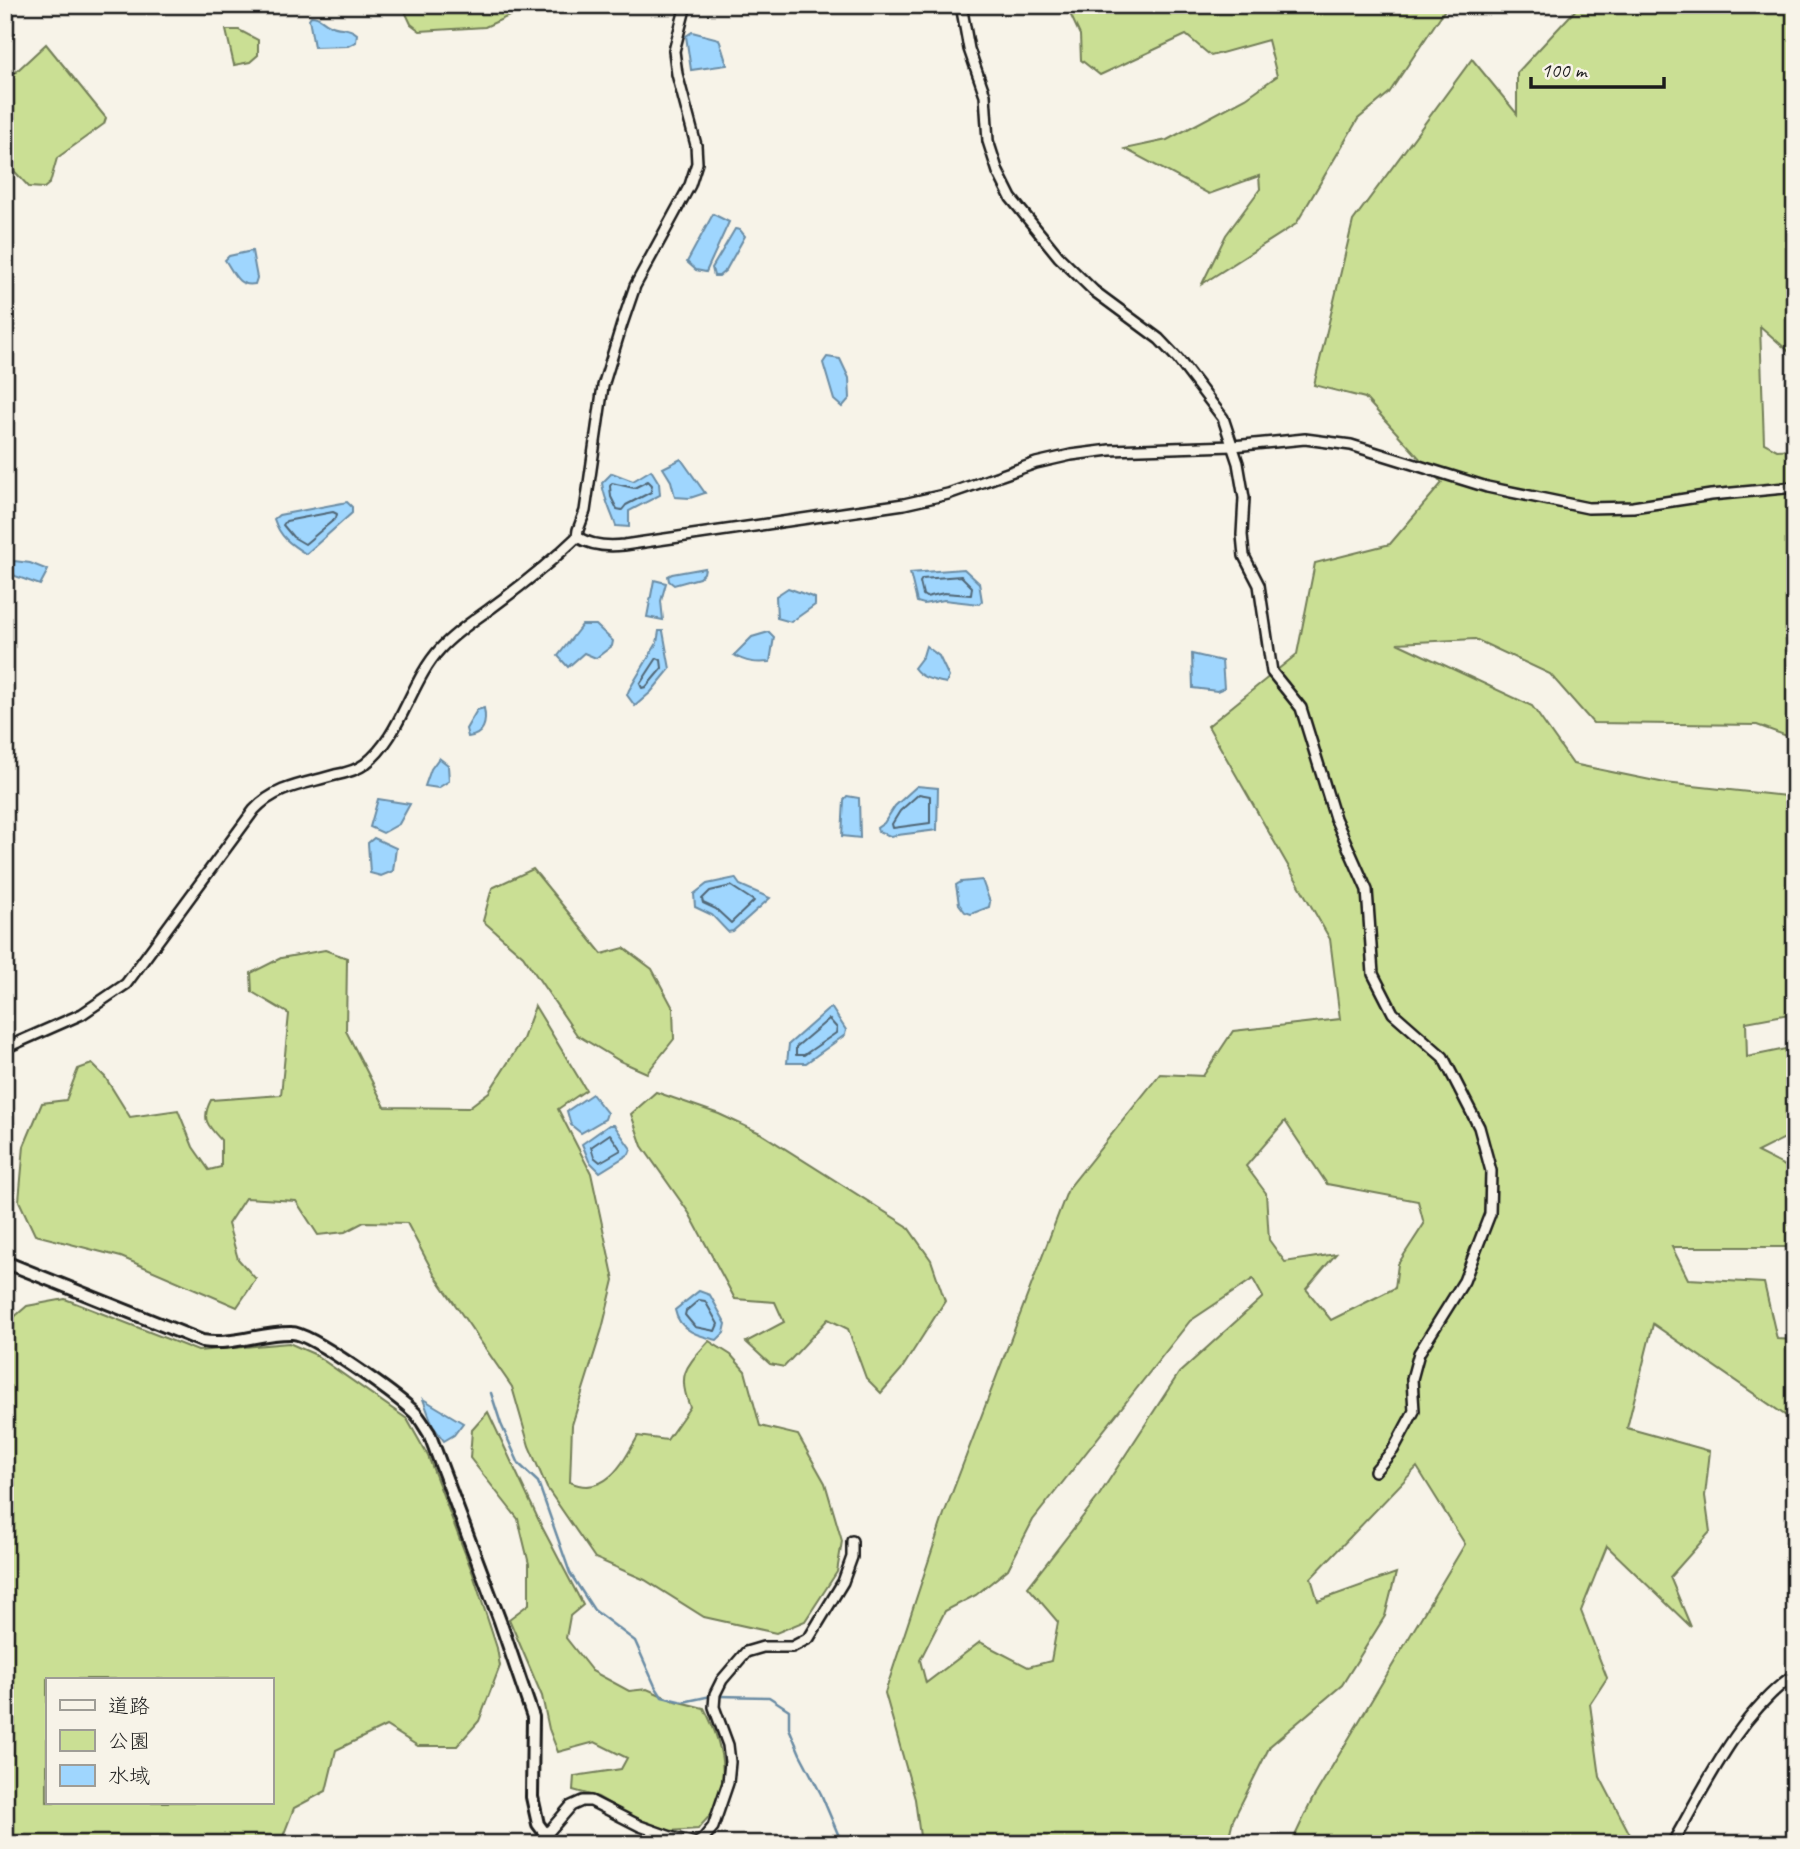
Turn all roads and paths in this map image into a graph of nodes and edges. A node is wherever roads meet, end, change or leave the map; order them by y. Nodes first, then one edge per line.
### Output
1 (686, 5) edge
2 (961, 5) edge
3 (1233, 446) junction
4 (1795, 487) edge
5 (577, 537) junction
6 (5, 1048) edge
7 (5, 1262) edge
8 (1375, 1471) dead end
9 (852, 1541) dead end
10 (1795, 1674) edge
11 (550, 1839) edge
12 (1672, 1844) edge

1 - 5 street
2 - 3 street
3 - 4 street
3 - 5 street
3 - 8 street
5 - 6 street
7 - 11 street
9 - 11 street
10 - 12 street

